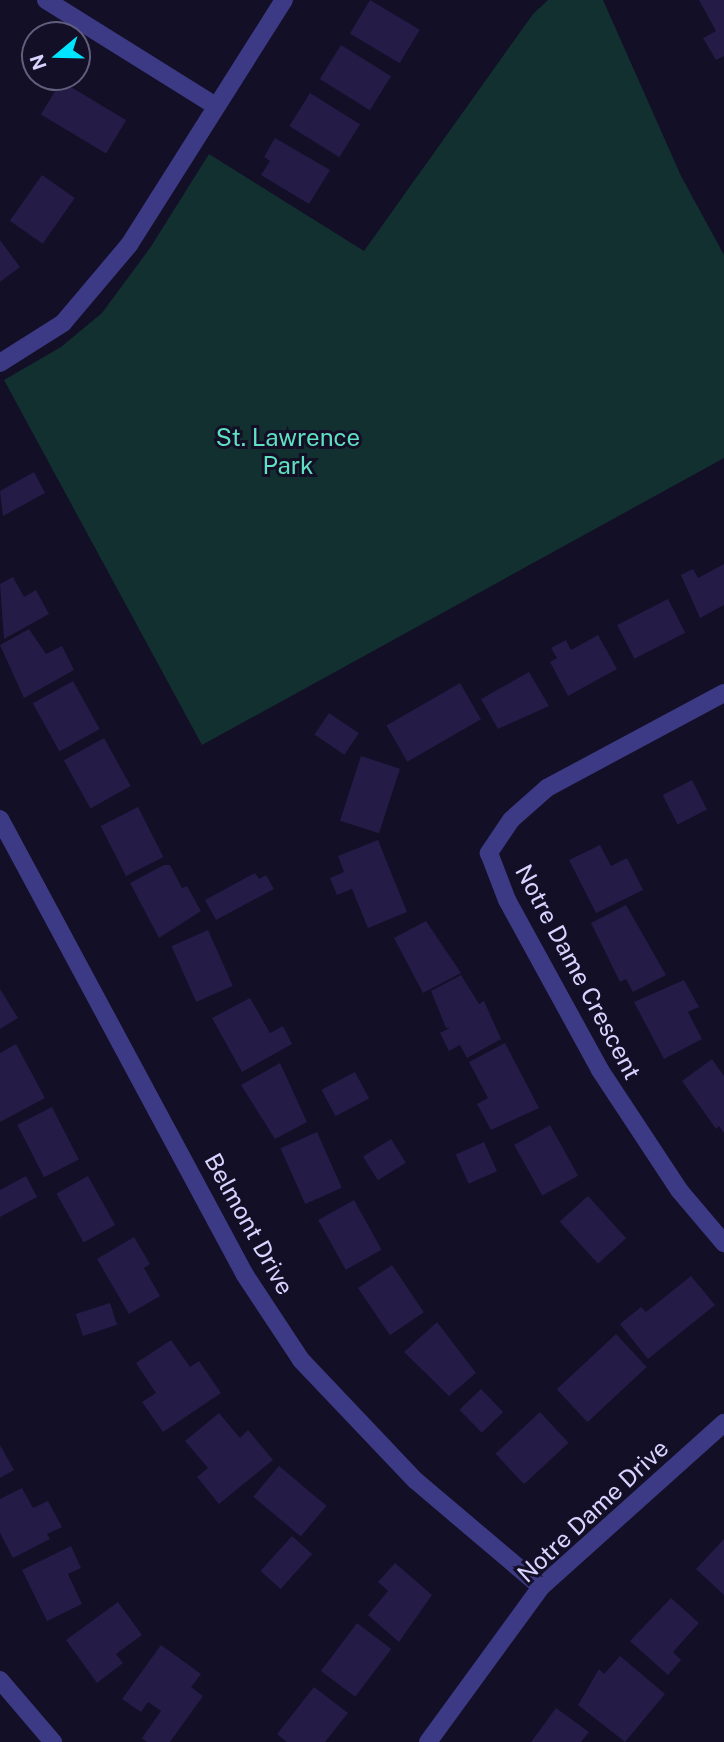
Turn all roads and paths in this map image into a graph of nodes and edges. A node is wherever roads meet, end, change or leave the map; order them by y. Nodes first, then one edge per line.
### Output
1 (46, 0) edge
2 (284, 0) edge
3 (214, 105) junction
4 (0, 363) edge
5 (724, 692) edge
6 (0, 819) edge
7 (724, 1243) edge
8 (724, 1423) edge
9 (541, 1587) junction
10 (0, 1680) edge
11 (52, 1742) edge
12 (428, 1742) edge

1 - 3 street
2 - 3 street
3 - 4 street
5 - 7 street, Notre Dame Crescent
6 - 9 street, Belmont Drive
8 - 9 street, Notre Dame Drive
9 - 12 street, Notre Dame Drive
10 - 11 street

